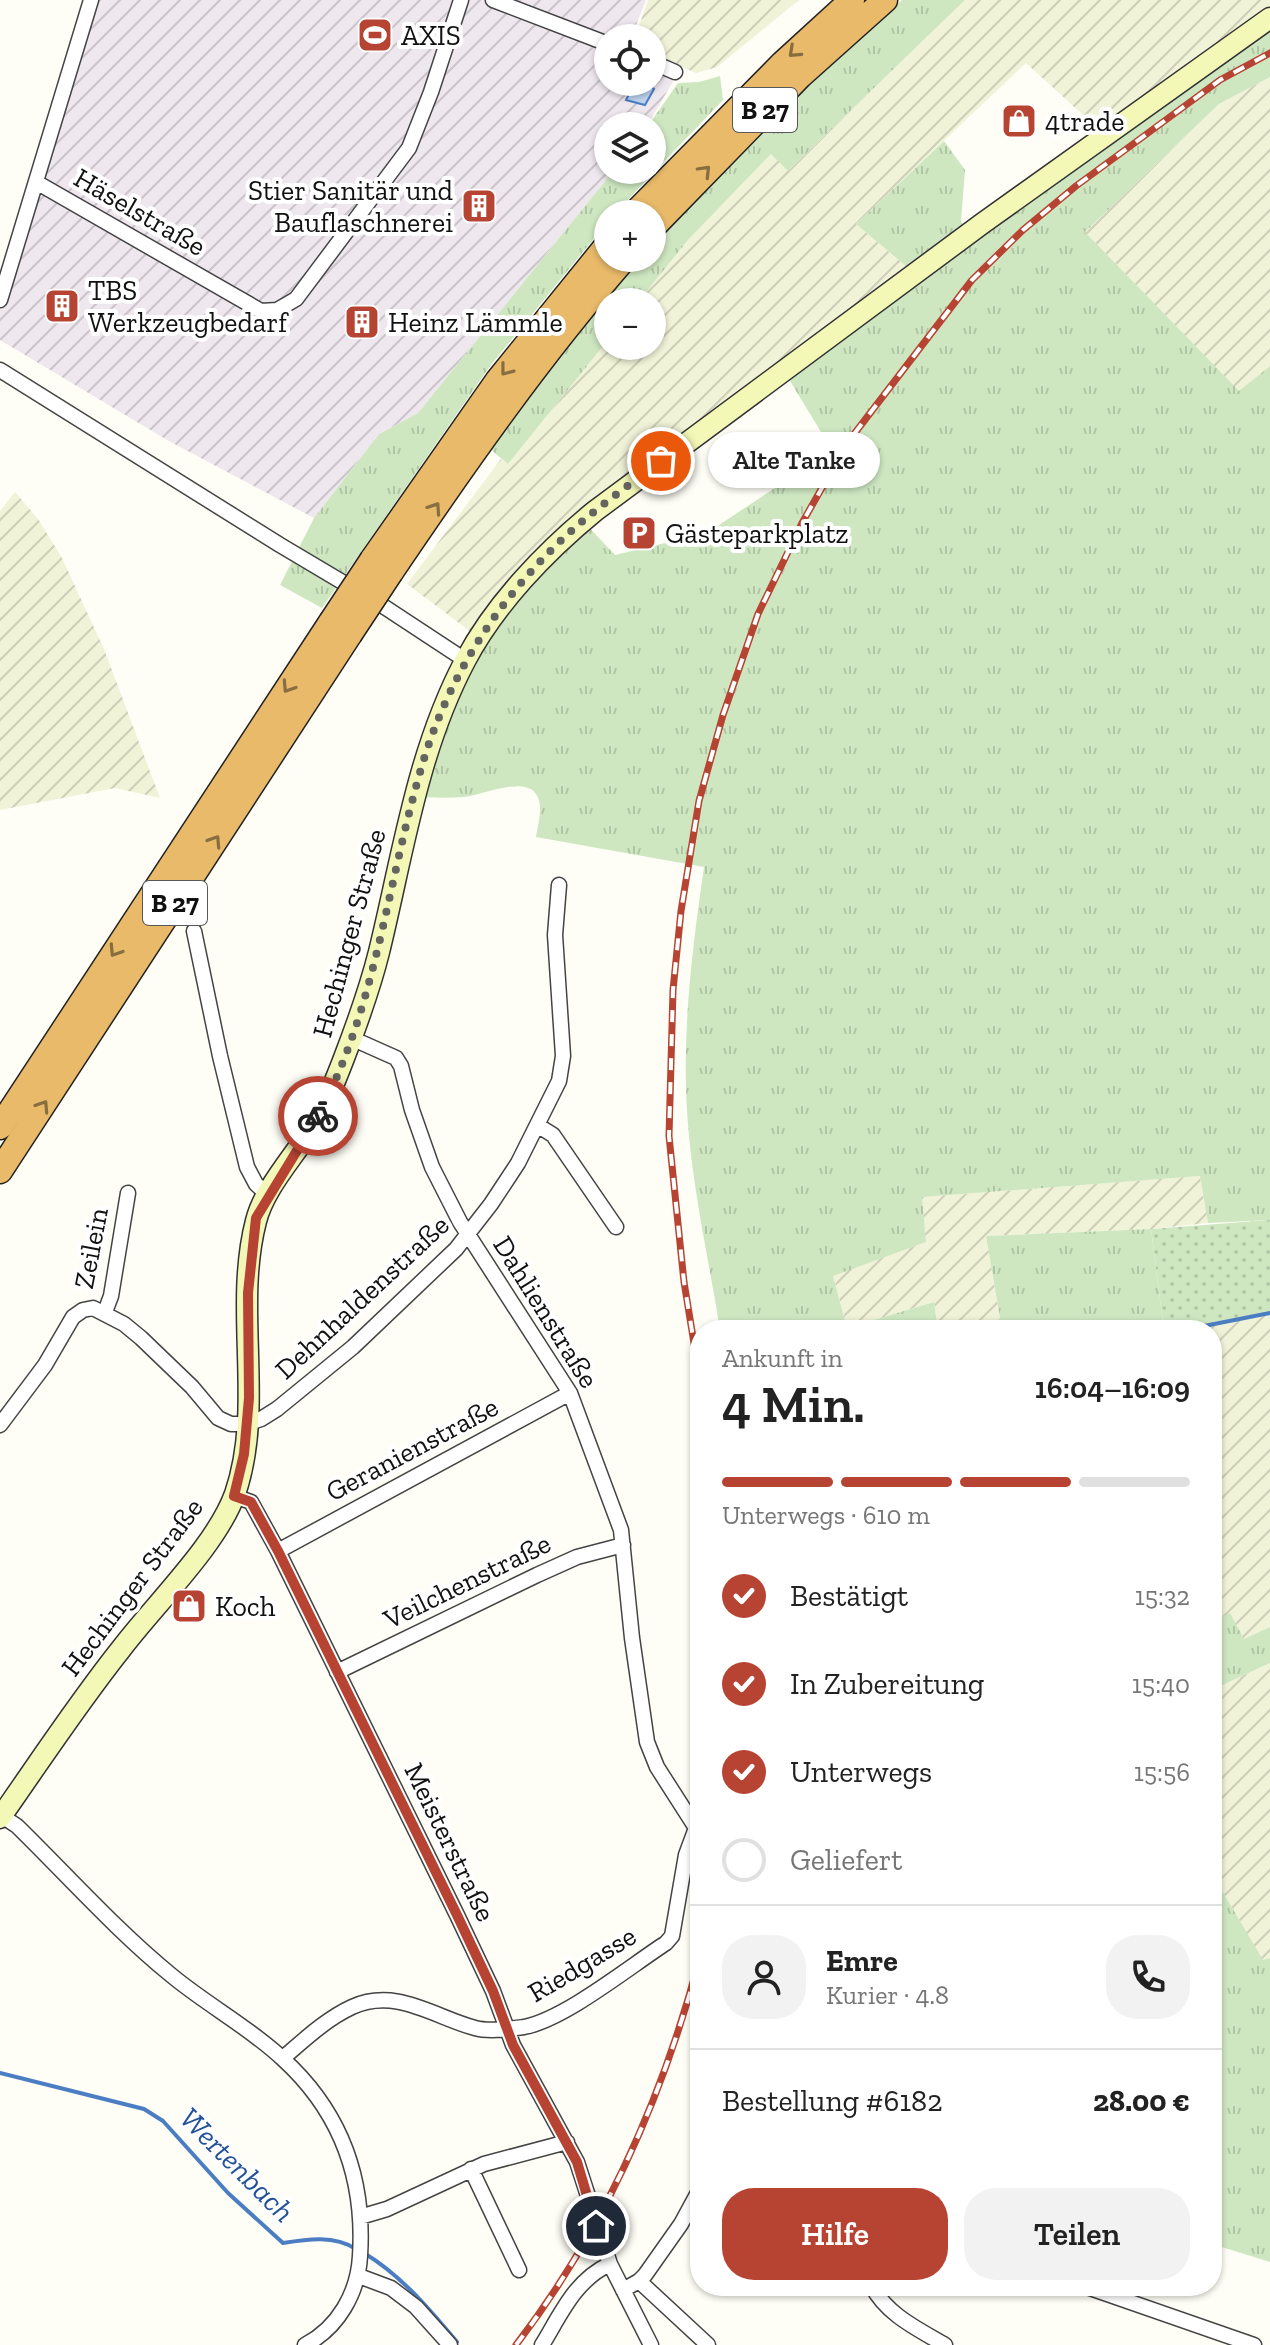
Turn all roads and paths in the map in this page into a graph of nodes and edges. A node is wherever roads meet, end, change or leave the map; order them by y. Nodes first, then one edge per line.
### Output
1 (91, 0) edge
2 (461, 0) edge
3 (493, 0) edge
4 (852, 0) edge
5 (885, 0) edge
6 (1270, 18) edge
7 (594, 39) edge
8 (666, 68) edge
9 (675, 72) dead end
10 (36, 182) junction
11 (648, 200) edge
12 (666, 214) edge
13 (594, 261) edge
14 (613, 272) edge
15 (0, 300) edge
16 (0, 370) edge
17 (381, 566) junction
18 (340, 628) junction
19 (465, 660) junction
20 (559, 885) dead end
21 (194, 931) dead end
22 (351, 1038) junction
23 (537, 1125) junction
24 (0, 1127) edge
25 (0, 1171) edge
26 (128, 1193) dead end
27 (268, 1195) junction
28 (616, 1227) dead end
29 (468, 1236) junction
30 (105, 1312) junction
31 (570, 1393) junction
32 (246, 1424) junction
33 (0, 1425) edge
34 (234, 1496) junction
35 (623, 1545) junction
36 (278, 1551) junction
37 (337, 1672) junction
38 (1, 1817) edge
39 (690, 1819) edge
40 (690, 1844) edge
41 (507, 2029) junction
42 (283, 2058) junction
43 (567, 2142) junction
44 (471, 2169) junction
45 (690, 2207) edge
46 (360, 2217) junction
47 (610, 2264) junction
48 (359, 2269) junction
49 (519, 2270) dead end
50 (639, 2281) junction
51 (623, 2290) junction
52 (878, 2296) edge
53 (1113, 2296) edge
54 (305, 2345) edge
55 (450, 2345) edge
56 (542, 2345) edge
57 (651, 2345) edge
58 (708, 2345) edge
59 (945, 2345) edge
60 (1254, 2345) edge

1 - 10 street
2 - 10 street, Häselstraße
3 - 7 street
4 -> 11 highway, B 27
12 -> 5 highway, B 27
6 - 19 street, Hechinger Straße
8 - 9 street
10 - 15 street
13 -> 17 highway, B 27
17 -> 14 highway, B 27
16 - 19 street
17 - 18 highway, B 27, bridge
18 -> 24 highway, B 27
25 -> 18 highway, B 27
19 - 22 street, Hechinger Straße
20 - 23 street, Dehnhaldenstraße
21 - 27 street
22 - 27 street, Hechinger Straße
22 - 29 street, Dahlienstraße
23 - 28 street
23 - 29 street, Dehnhaldenstraße
26 - 30 street, Zeilein
27 - 32 street, Hechinger Straße
29 - 31 street, Dahlienstraße
29 - 32 street, Dehnhaldenstraße
30 - 32 street
30 - 33 street
31 - 35 street, Dahlienstraße
31 - 36 street, Geranienstraße
32 - 34 street, Hechinger Straße
34 - 36 street, Meisterstraße
34 - 38 street, Hechinger Straße
35 - 37 street, Veilchenstraße
35 - 39 street, Dahlienstraße
36 - 37 street, Meisterstraße
37 - 41 street, Meisterstraße
38 - 42 street
40 - 41 street, Riedgasse
41 - 42 street, Riedgasse
41 - 43 street, Meisterstraße
42 - 46 street
43 - 44 street
43 - 47 street, Meisterstraße
44 - 46 street
44 - 49 street
45 - 50 street
46 - 48 street
47 - 51 street, Meisterstraße
47 - 56 street
48 - 54 street
48 - 55 street
50 - 51 street
50 - 58 street
51 - 57 street, Meisterstraße
52 - 59 street
53 - 60 street

